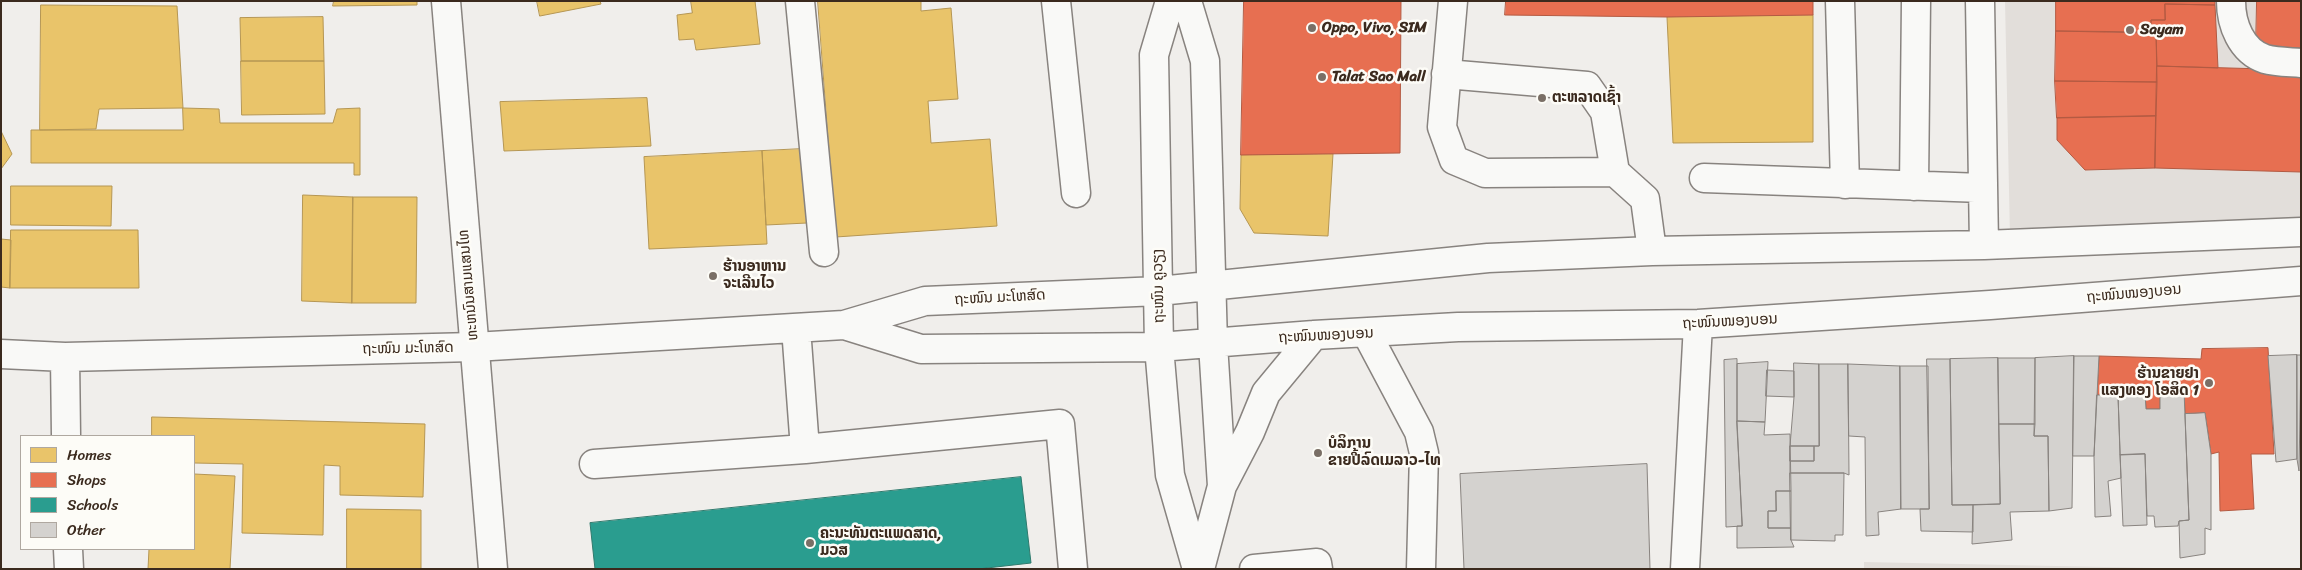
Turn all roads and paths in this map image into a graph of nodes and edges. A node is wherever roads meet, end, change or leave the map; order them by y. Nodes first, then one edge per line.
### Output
1 (446, 1) edge
2 (800, 1) edge
3 (1056, 1) edge
4 (1170, 1) edge
5 (1187, 1) edge
6 (1453, 1) edge
7 (1840, 1) edge
8 (1916, 1) edge
9 (1980, 1) edge
10 (2231, 1) edge
11 (2301, 63) edge
12 (1446, 74) junction
13 (1615, 172) junction
14 (1704, 178) dead end
15 (1845, 184) junction
16 (1914, 186) junction
17 (1982, 188) junction
18 (1076, 193) dead end
19 (2301, 232) edge
20 (1984, 245) junction
21 (1652, 251) junction
22 (824, 252) dead end
23 (2301, 281) edge
24 (1212, 286) junction
25 (1159, 291) junction
26 (1698, 324) junction
27 (844, 325) junction
28 (796, 328) junction
29 (1368, 334) junction
30 (1314, 335) junction
31 (1213, 344) junction
32 (474, 347) junction
33 (1159, 347) junction
34 (1, 354) edge
35 (65, 357) junction
36 (66, 435) edge
37 (805, 448) junction
38 (594, 464) dead end
39 (1222, 486) junction
40 (68, 550) edge
41 (69, 569) edge
42 (493, 569) edge
43 (1073, 569) edge
44 (1199, 569) edge
45 (1254, 569) edge
46 (1318, 569) edge
47 (1421, 569) edge
48 (1685, 569) edge

1 - 32 street, ທະຫນົນສາມແສນໄທ
2 - 22 street
3 - 18 street
4 - 25 street, ຖະໜົນ ຄູວຽງ
5 - 24 street, ຖະໜົນ ຄູວຽງ
6 - 12 street
7 - 15 street
8 - 16 street
9 - 17 street
10 - 11 street
12 - 13 street
12 - 13 street
13 - 21 street
14 - 15 street
15 - 16 street
16 - 17 street
17 - 20 street
19 - 20 street
20 - 21 street
21 - 24 street
23 - 26 street, ຖະໜົນໜອງບອນ
24 - 25 street
24 - 31 street, ຖະໜົນ ຄູວຽງ
25 - 27 street, ຖະໜົນ ມະໂຫສົດ
25 - 33 street, ຖະໜົນ ຄູວຽງ
26 - 29 street, ຖະໜົນໜອງບອນ
26 - 48 street
27 - 28 street, ຖະໜົນ ມະໂຫສົດ
27 - 33 street, ຖະໜົນ ມະໂຫສົດ
28 - 32 street, ຖະໜົນ ມະໂຫສົດ
28 - 37 street
29 - 30 street, ຖະໜົນໜອງບອນ
29 - 47 street
30 - 31 street, ຖະໜົນໜອງບອນ
30 - 39 street
31 - 33 street, ຖະໜົນໜອງບອນ
31 - 39 street, ຖະໜົນ ຄູວຽງ
32 - 35 street, ຖະໜົນ ມະໂຫສົດ
32 - 42 street, ທະຫນົນສາມແສນໄທ
33 - 44 street, ຖະໜົນ ຄູວຽງ
34 - 35 street, ຖະໜົນ ມະໂຫສົດ
35 - 36 street
37 - 38 street
37 - 43 street
39 - 44 street, ຖະໜົນ ຄູວຽງ
40 - 41 street
45 - 46 street

